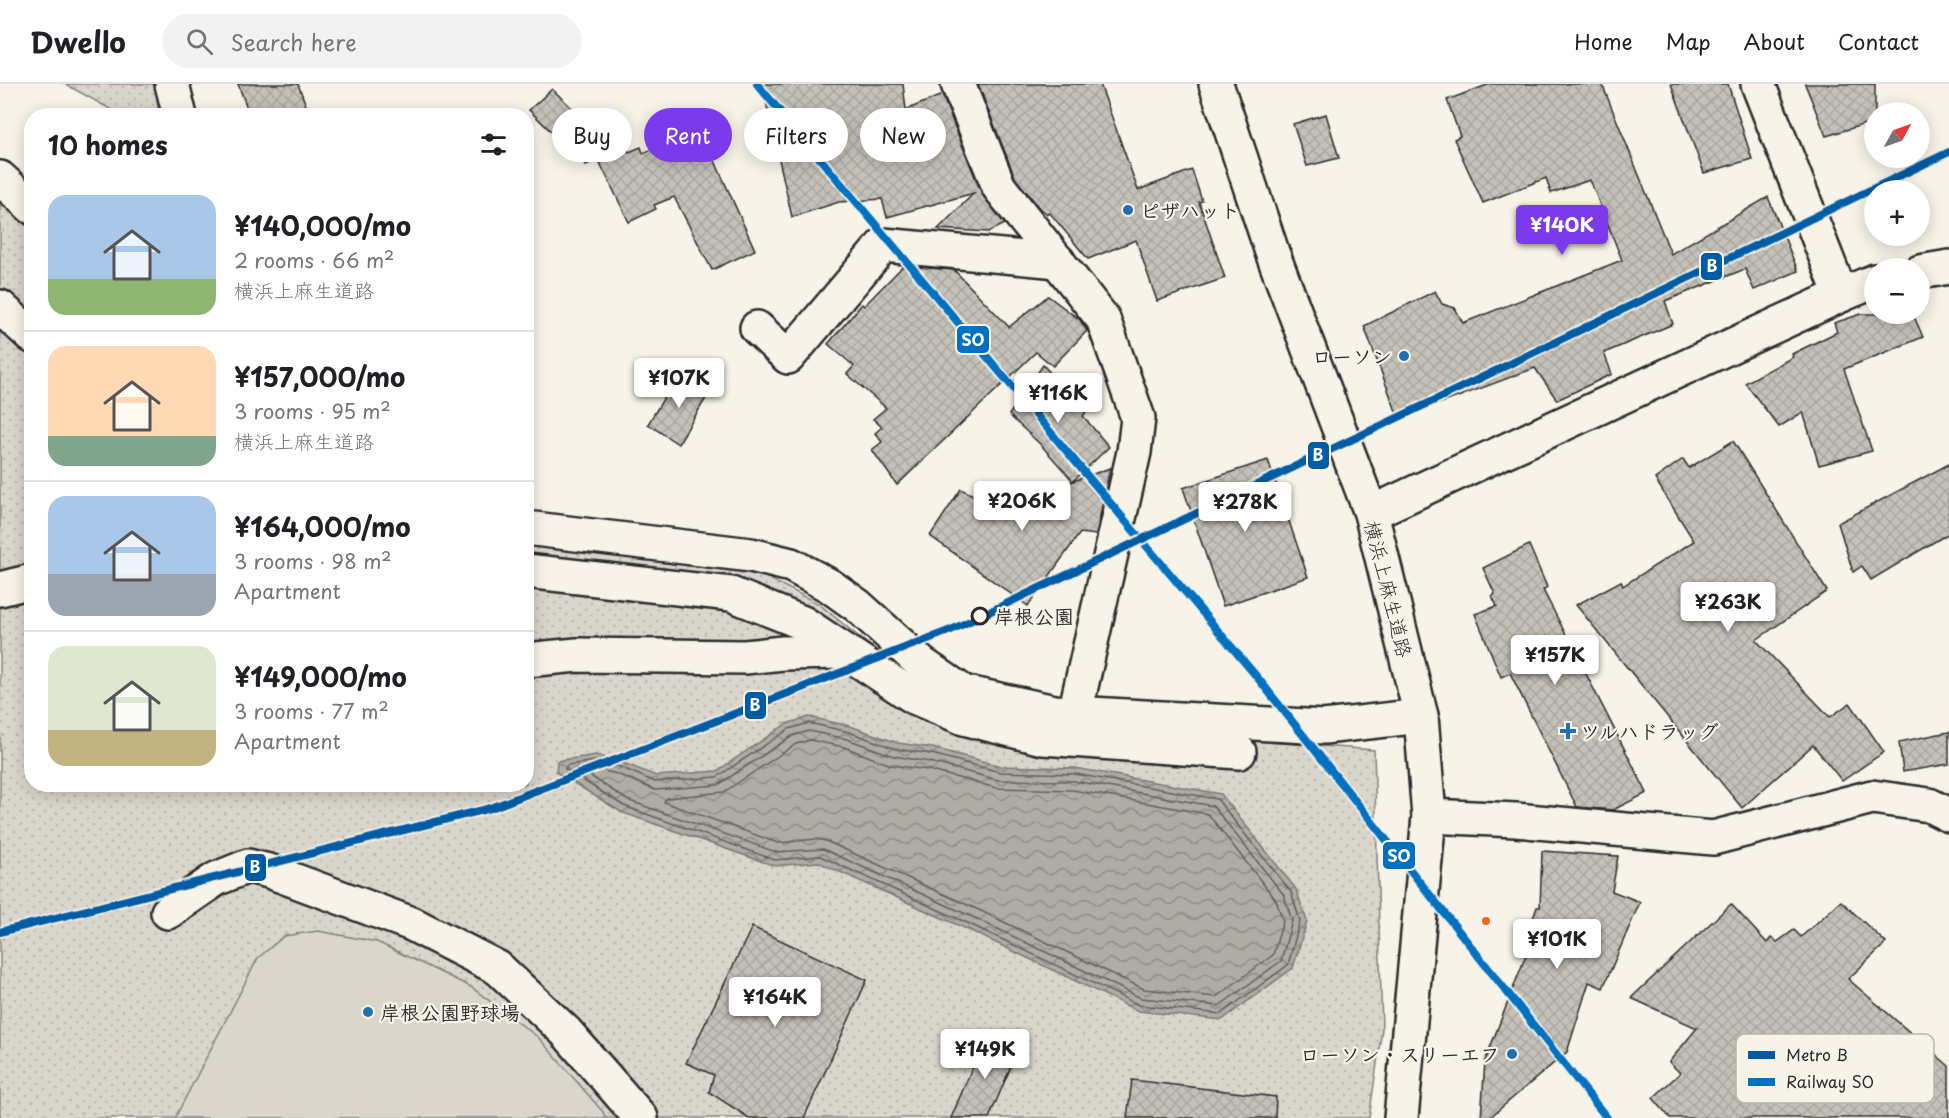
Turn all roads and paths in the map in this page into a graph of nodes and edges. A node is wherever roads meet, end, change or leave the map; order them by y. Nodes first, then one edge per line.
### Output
1 (172, 84) edge
2 (958, 84) edge
3 (1758, 84) edge
4 (1223, 86) edge
5 (178, 108) edge
6 (1058, 261) junction
7 (1949, 267) edge
8 (1930, 270) edge
9 (1864, 286) edge
10 (1841, 296) junction
11 (0, 307) edge
12 (757, 328) dead end
13 (24, 329) edge
14 (1371, 513) junction
15 (534, 529) edge
16 (534, 572) edge
17 (24, 584) edge
18 (0, 589) edge
19 (846, 652) junction
20 (534, 659) edge
21 (1075, 713) junction
22 (1420, 716) junction
23 (1239, 752) dead end
24 (1949, 815) edge
25 (1429, 816) junction
26 (168, 912) dead end
27 (640, 1118) edge
28 (1401, 1118) edge

1 - 5 street
2 - 6 street
3 - 10 street
4 - 14 street, 横浜上麻生道路
6 - 12 street
6 - 21 street
7 - 8 street
9 - 10 street
10 - 14 street
11 - 13 street
14 - 22 street, 横浜上麻生道路
15 - 21 street
16 - 19 street
17 - 18 street
19 - 20 street
19 - 23 street
21 - 22 street
22 - 25 street, 横浜上麻生道路
24 - 25 street
25 - 28 street, 横浜上麻生道路
26 - 27 street

